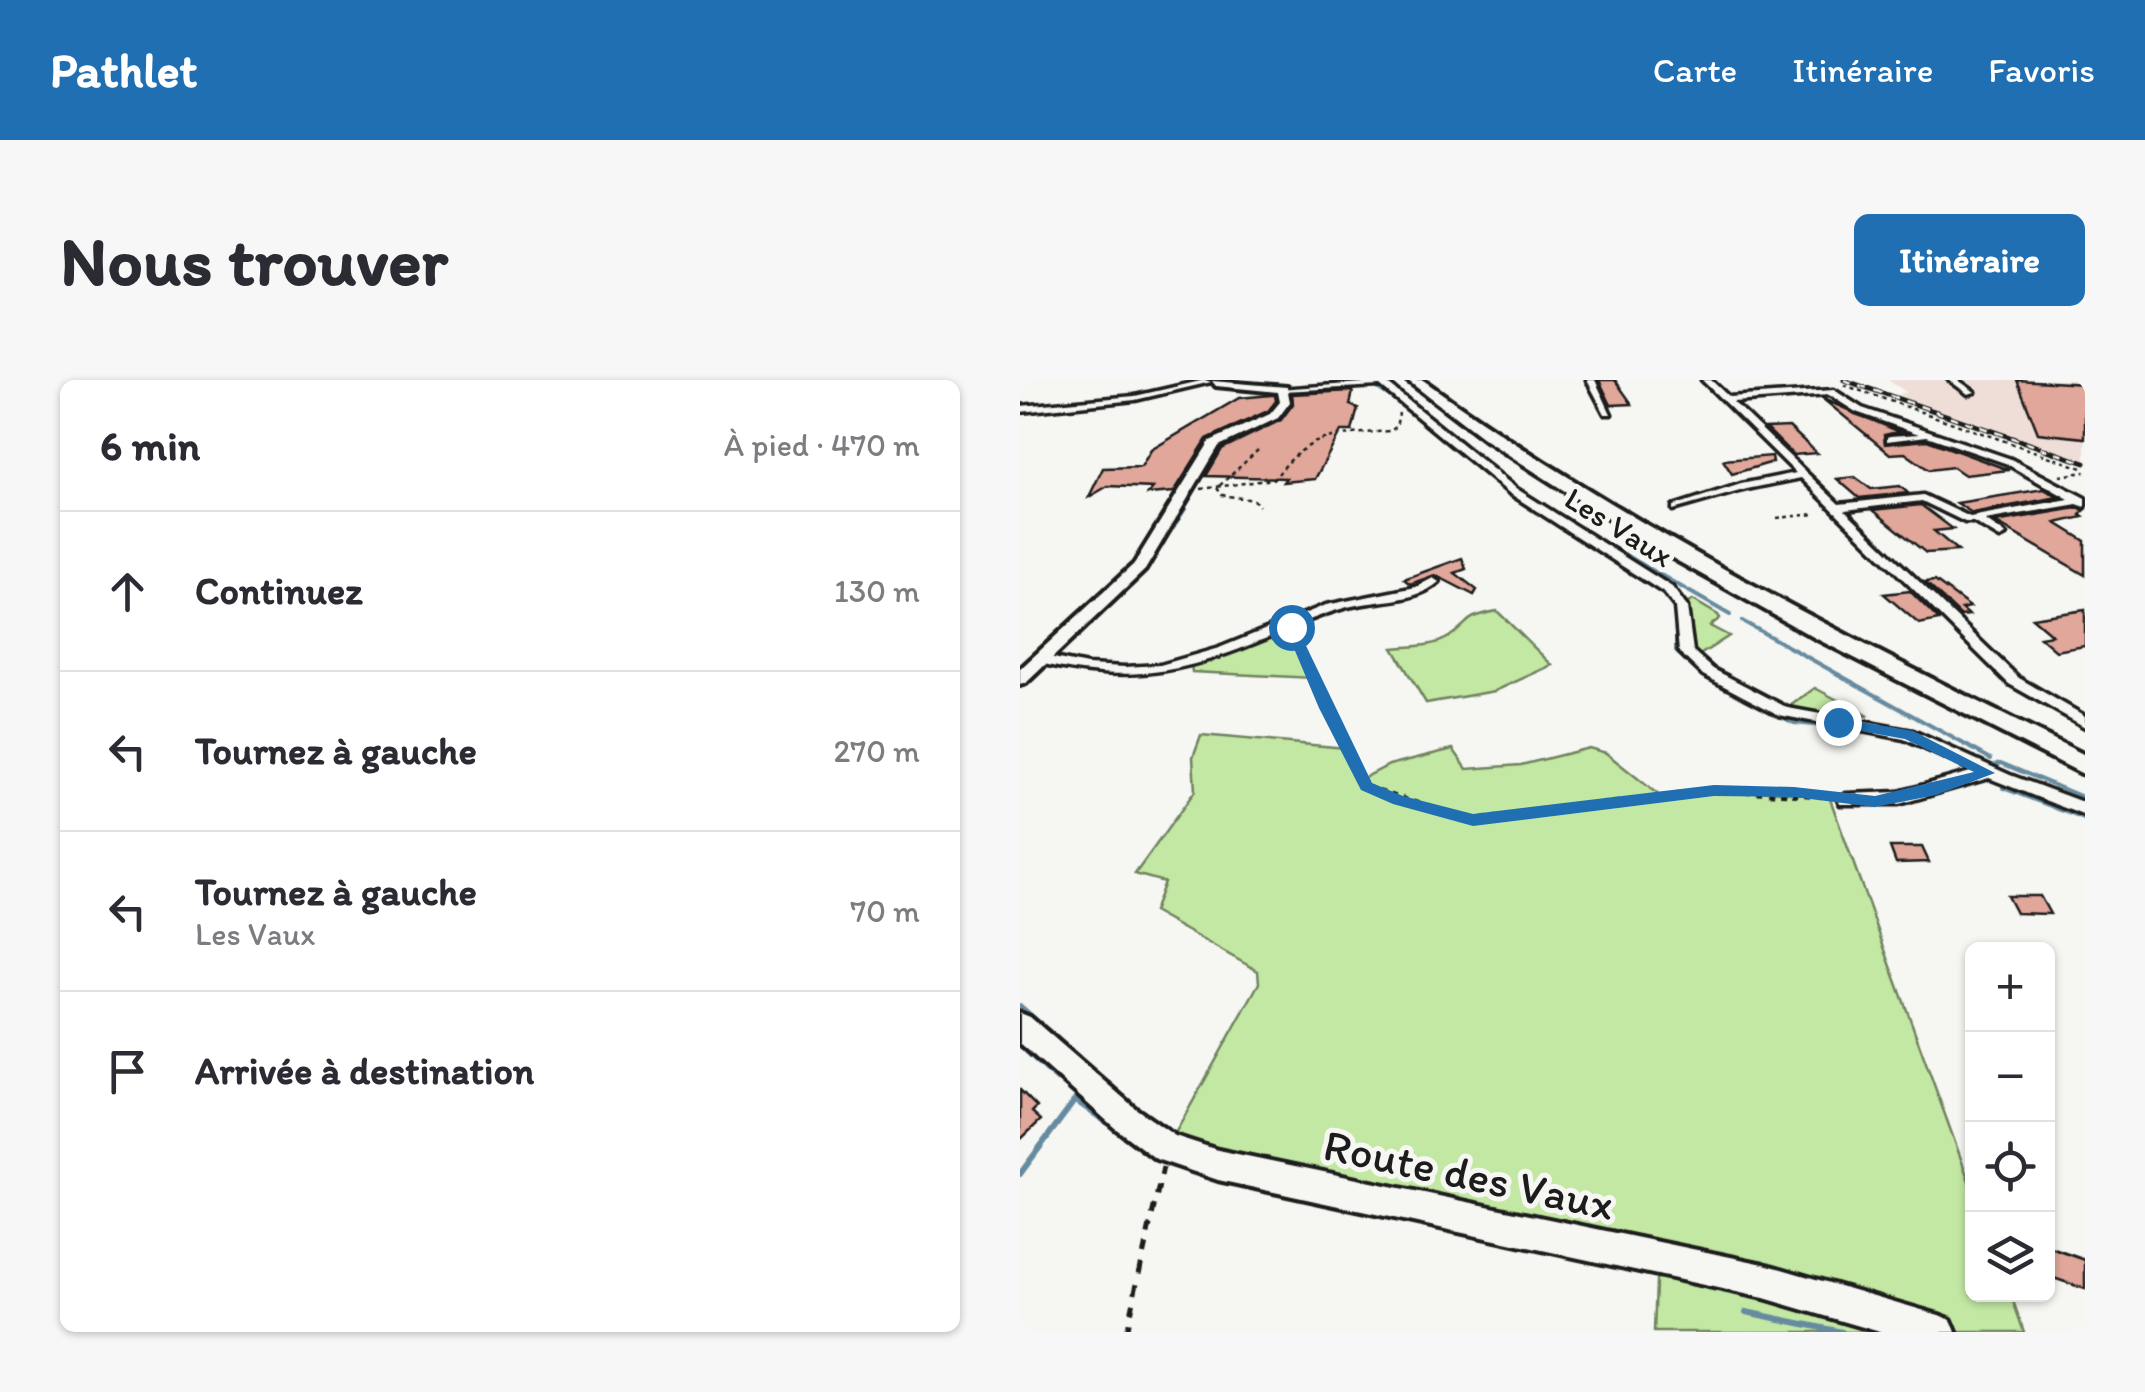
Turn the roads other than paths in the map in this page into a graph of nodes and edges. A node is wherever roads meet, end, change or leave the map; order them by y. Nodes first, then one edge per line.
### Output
1 (1232, 380) edge
2 (1414, 380) edge
3 (1428, 380) edge
4 (1592, 380) edge
5 (1706, 380) edge
6 (1953, 380) edge
7 (1209, 382) edge
8 (1380, 382) edge
9 (1262, 384) edge
10 (1245, 388) junction
11 (1282, 390) junction
12 (1971, 392) dead end
13 (1728, 400) junction
14 (1020, 409) edge
15 (1608, 412) dead end
16 (1928, 435) junction
17 (1890, 439) dead end
18 (1803, 475) junction
19 (2083, 501) edge
20 (1677, 508) dead end
21 (1836, 508) junction
22 (1976, 519) junction
23 (2000, 535) dead end
24 (1433, 582) dead end
25 (1044, 660) junction
26 (1020, 680) edge
27 (2085, 722) edge
28 (2085, 750) edge
29 (2085, 766) edge
30 (1988, 773) junction
31 (1846, 800) road end
32 (2085, 810) edge
33 (1020, 1026) edge
34 (1939, 1332) edge

1 - 7 street
1 - 10 street
2 - 29 highway
3 - 28 highway
4 - 15 street
5 - 13 street
6 - 12 street
7 - 10 street
7 - 14 street
8 - 11 street
8 - 30 street, Les Vaux
9 - 10 street
9 - 11 street
11 - 25 street
13 - 16 street
13 - 18 street
16 - 17 street
16 - 19 street
18 - 20 street
18 - 21 street
19 - 22 street
21 - 22 street
21 - 27 street
22 - 23 street
24 - 25 street
25 - 26 street
30 - 31 street
30 - 32 street, Les Vaux
33 - 34 street, Route des Vaux

